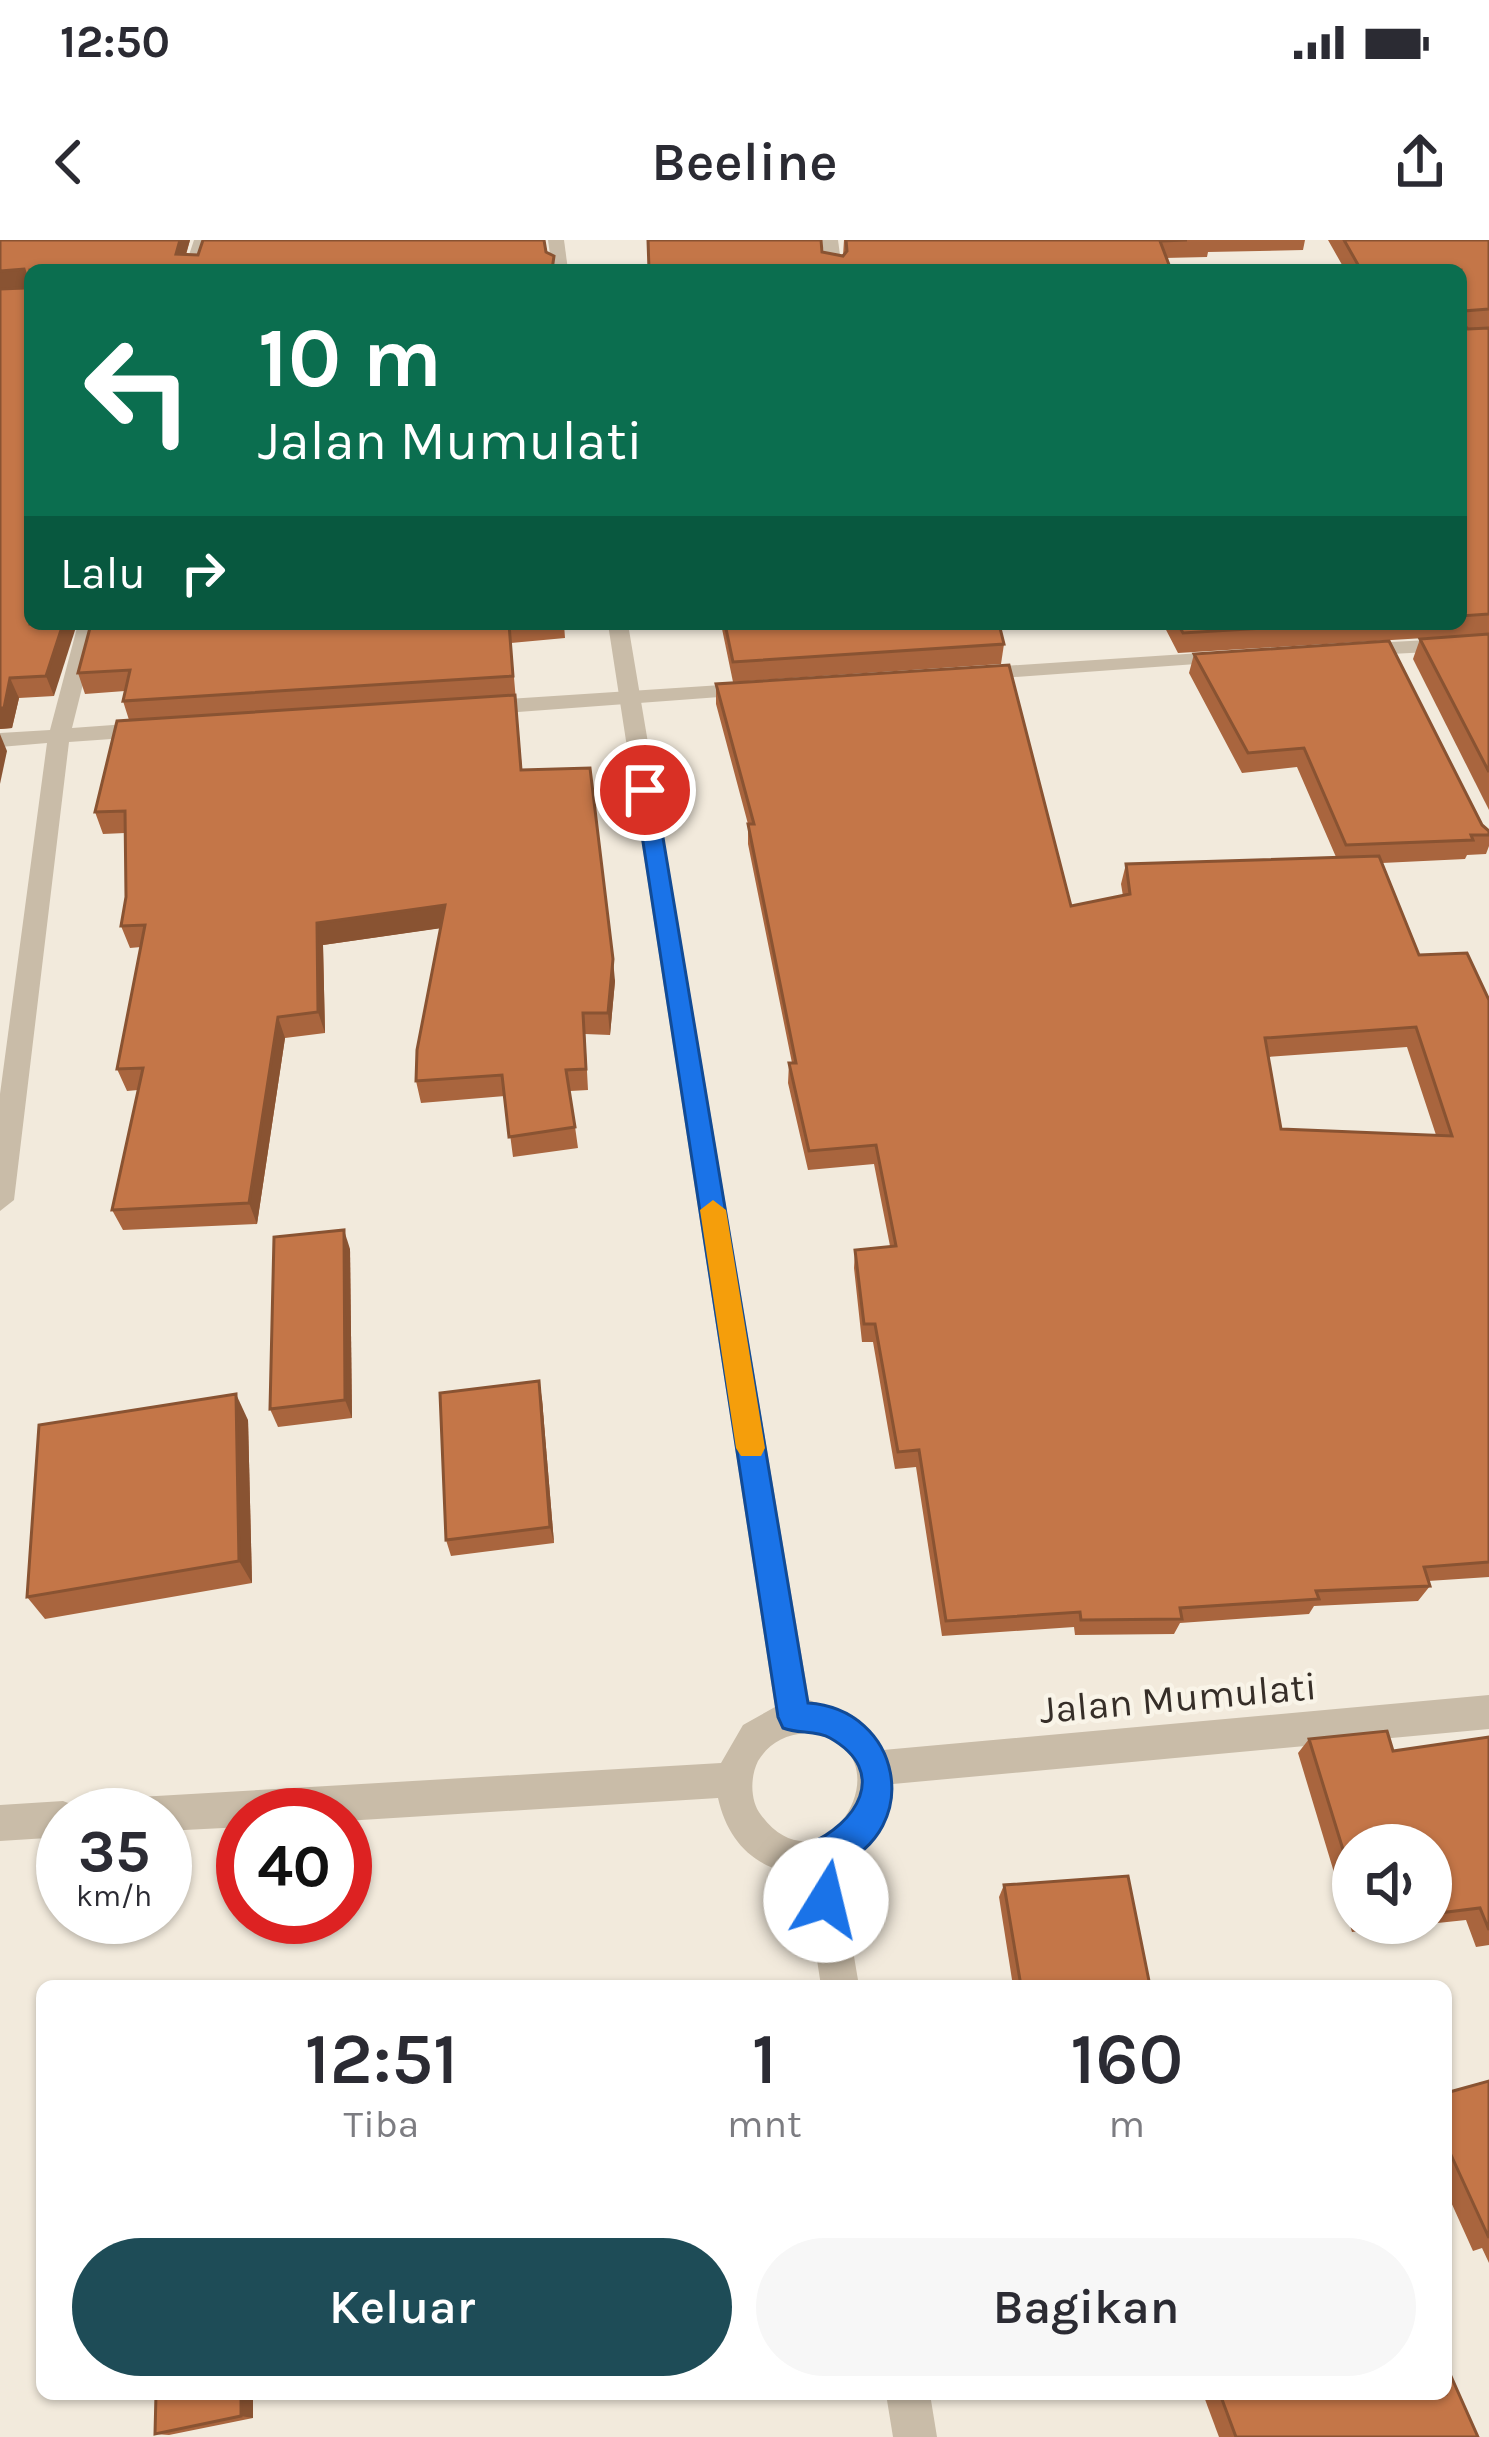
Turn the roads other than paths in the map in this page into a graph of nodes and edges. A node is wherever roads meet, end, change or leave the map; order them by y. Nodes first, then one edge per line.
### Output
1 (86, 630) edge
2 (619, 630) edge
3 (1489, 644) edge
4 (1321, 652) edge
5 (1249, 656) edge
6 (939, 676) edge
7 (773, 688) edge
8 (630, 698) junction
9 (464, 709) edge
10 (178, 728) edge
11 (59, 736) junction
12 (0, 740) edge
13 (0, 1200) edge
14 (1489, 1712) edge
15 (794, 1717) junction
16 (874, 1768) junction
17 (735, 1780) junction
18 (192, 1812) edge
19 (36, 1821) edge
20 (0, 1823) edge
21 (819, 1857) junction
22 (839, 1980) edge
23 (909, 2400) edge
24 (915, 2437) edge

1 - 11 street
2 - 8 street
3 - 4 street
5 - 6 street
7 - 8 street
8 - 9 street
8 - 15 street
10 - 11 street
11 - 12 street
11 - 13 street
14 - 16 street, Jalan Mumulati
15 - 16 street
15 - 17 street
16 - 21 street
17 - 18 street
17 - 21 street
19 - 20 street
21 - 22 street
23 - 24 street

